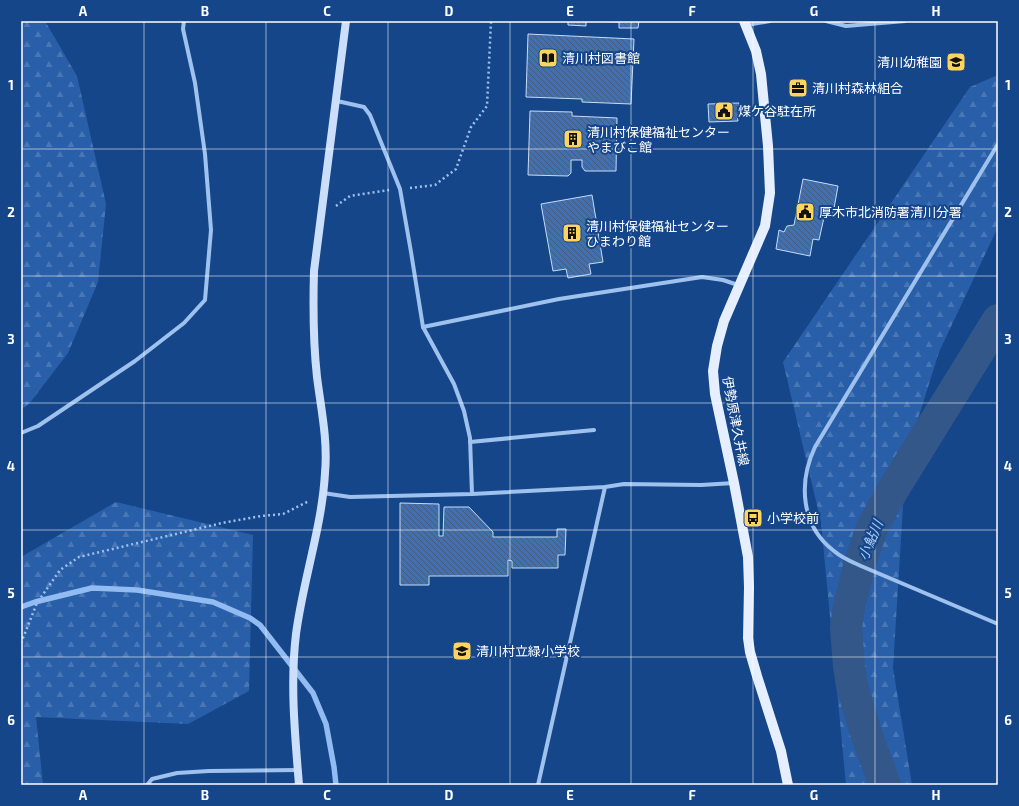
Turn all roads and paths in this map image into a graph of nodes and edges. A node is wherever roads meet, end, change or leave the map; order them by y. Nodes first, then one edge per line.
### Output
1 (184, 21) edge
2 (346, 21) edge
3 (491, 21) edge
4 (770, 21) edge
5 (826, 21) edge
6 (905, 21) edge
7 (745, 23) edge
8 (337, 101) junction
9 (998, 144) edge
10 (400, 189) junction
11 (321, 216) junction
12 (740, 285) junction
13 (423, 327) junction
14 (594, 430) dead end
15 (21, 433) edge
16 (470, 442) junction
17 (734, 483) junction
18 (605, 487) junction
19 (323, 493) junction
20 (472, 494) junction
21 (998, 624) edge
22 (21, 643) edge
23 (298, 770) junction
24 (147, 785) edge
25 (299, 785) edge
26 (538, 785) edge
27 (788, 785) edge

1 - 15 street
2 - 8 street
3 - 10 path
4 - 7 street
5 - 6 street
7 - 12 main road, 伊勢原津久井線
8 - 10 street
8 - 11 street
9 - 21 street
10 - 11 path
10 - 13 street
11 - 19 street
12 - 13 street
12 - 17 main road, 伊勢原津久井線
13 - 16 street
14 - 16 street
16 - 20 street
17 - 18 street
17 - 27 main road, 伊勢原津久井線
18 - 20 street
18 - 26 street
19 - 20 street
19 - 22 path
19 - 23 street
23 - 24 street
23 - 25 street

